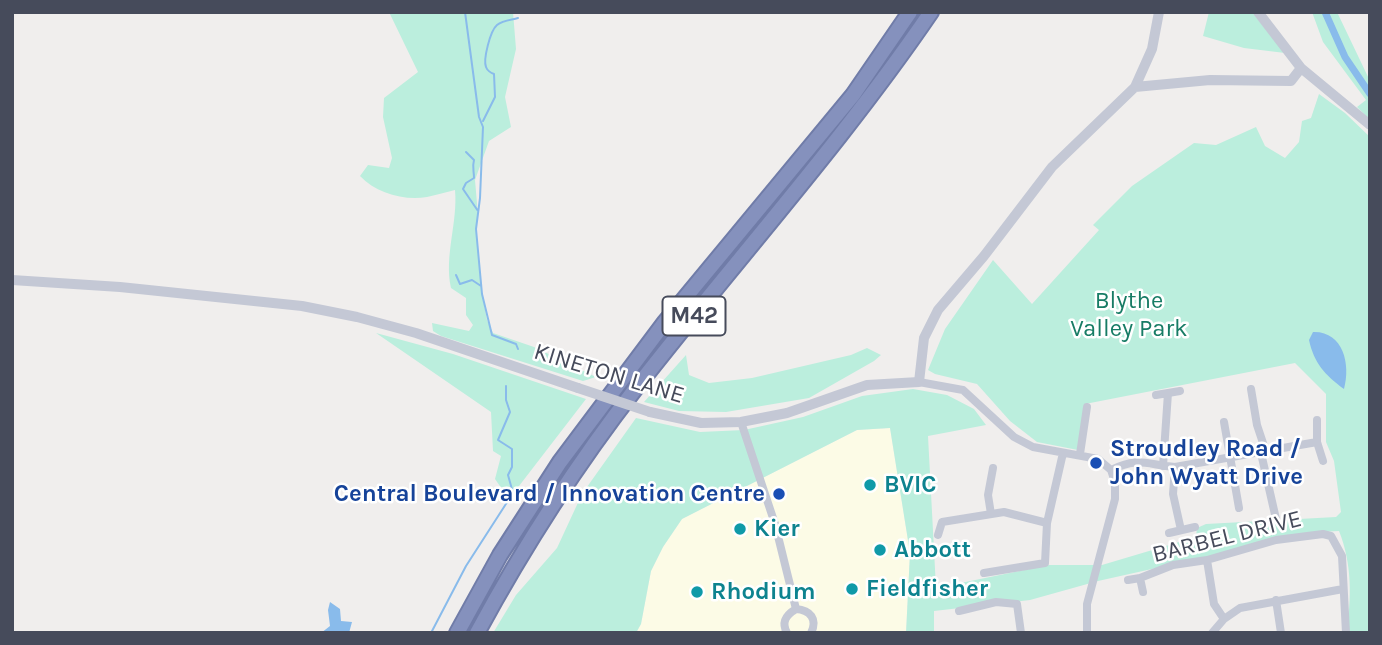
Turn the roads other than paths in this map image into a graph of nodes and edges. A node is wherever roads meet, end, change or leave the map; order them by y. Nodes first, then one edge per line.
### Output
1 (910, 12) edge
2 (931, 12) edge
3 (1159, 12) edge
4 (1258, 12) edge
5 (1301, 68) junction
6 (1291, 81) junction
7 (1317, 82) junction
8 (1135, 88) junction
9 (1370, 125) edge
10 (12, 280) edge
11 (919, 382) junction
12 (1251, 389) dead end
13 (1180, 391) dead end
14 (1168, 393) junction
15 (1156, 395) dead end
16 (1087, 407) dead end
17 (1317, 420) dead end
18 (741, 422) junction
19 (1224, 422) dead end
20 (1317, 442) junction
21 (1263, 452) junction
22 (1063, 453) junction
23 (1080, 454) junction
24 (1231, 458) junction
25 (1323, 461) dead end
26 (1163, 466) junction
27 (1175, 467) junction
28 (993, 468) dead end
29 (1111, 470) junction
30 (1239, 508) dead end
31 (991, 514) junction
32 (1276, 519) dead end
33 (1046, 523) junction
34 (1195, 527) dead end
35 (1181, 530) junction
36 (1169, 533) dead end
37 (938, 535) dead end
38 (1207, 560) junction
39 (984, 573) dead end
40 (1140, 578) junction
41 (1128, 580) dead end
42 (1343, 589) junction
43 (1143, 592) dead end
44 (1276, 600) junction
45 (796, 609) junction
46 (960, 611) dead end
47 (1224, 619) junction
48 (457, 633) edge
49 (477, 633) edge
50 (787, 633) edge
51 (811, 633) edge
52 (1021, 633) edge
53 (1087, 633) edge
54 (1212, 633) edge
55 (1281, 633) edge
56 (1346, 633) edge

1 - 48 highway, M42
2 - 49 highway, M42
3 - 8 street
4 - 5 street
5 - 6 street
5 - 7 street
6 - 7 street
6 - 8 street
7 - 9 street
8 - 11 street
10 - 18 street, KINETON LANE, bridge
11 - 18 street, KINETON LANE
11 - 22 street
12 - 21 street
13 - 14 street
14 - 15 street
14 - 26 street
16 - 23 street
17 - 20 street
18 - 45 street
19 - 24 street
20 - 21 street
20 - 25 street
21 - 24 street
21 - 32 street
22 - 23 street
22 - 33 street
23 - 29 street
24 - 27 street
24 - 30 street
26 - 27 street
26 - 29 street
27 - 35 street
28 - 31 street
29 - 53 street
31 - 33 street
31 - 37 street
33 - 39 street
34 - 35 street
35 - 36 street
38 - 40 street, BARBEL DRIVE
38 - 42 street, BARBEL DRIVE
38 - 47 street
40 - 41 street, BARBEL DRIVE
40 - 43 street, BARBEL DRIVE
42 - 44 street
42 - 56 street, BARBEL DRIVE
44 - 47 street
44 - 55 street
45 - 50 street
45 - 51 street
46 - 52 street
47 - 54 street

